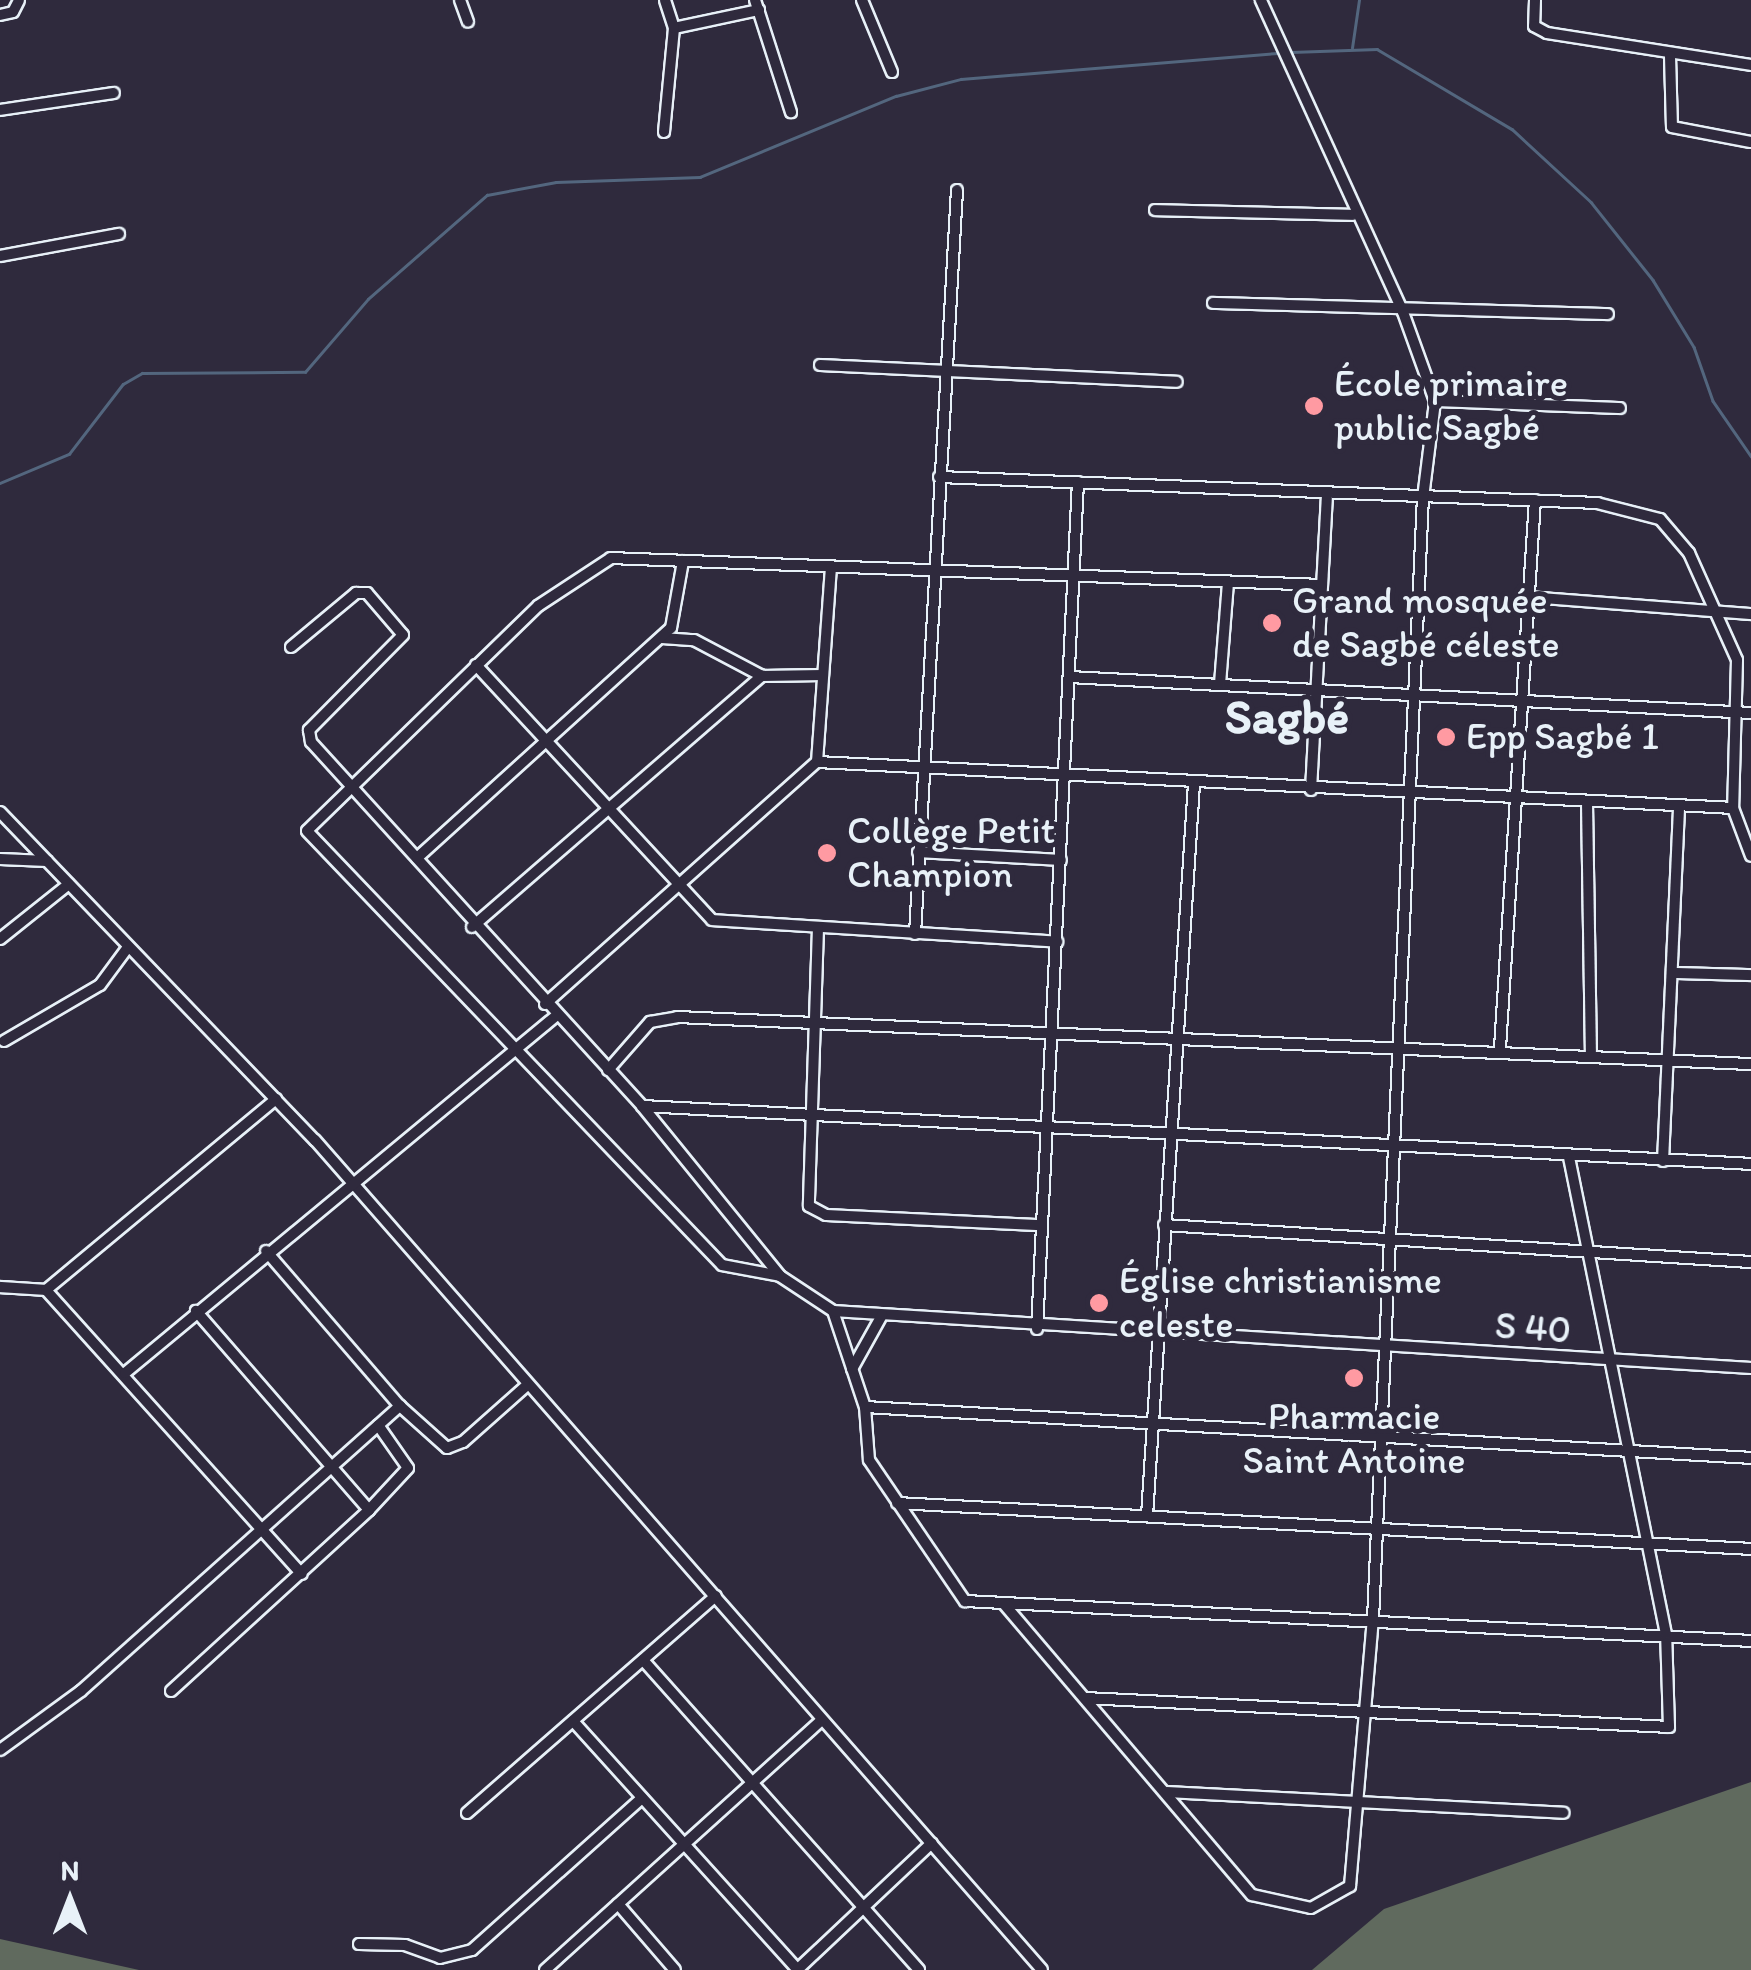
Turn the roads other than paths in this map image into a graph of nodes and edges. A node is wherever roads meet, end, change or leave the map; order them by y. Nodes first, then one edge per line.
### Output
1 (19, 0) edge
2 (460, 0) edge
3 (665, 0) edge
4 (862, 0) edge
5 (1261, 0) edge
6 (1534, 0) edge
7 (757, 5) edge
8 (0, 15) edge
9 (468, 22) dead end
10 (674, 28) junction
11 (1670, 56) junction
12 (1751, 65) edge
13 (892, 72) dead end
14 (114, 93) dead end
15 (0, 110) edge
16 (791, 112) dead end
17 (664, 132) dead end
18 (1751, 142) edge
19 (956, 190) dead end
20 (1155, 210) dead end
21 (1353, 215) junction
22 (119, 234) dead end
23 (0, 256) edge
24 (1213, 303) dead end
25 (1404, 312) junction
26 (1608, 314) dead end
27 (820, 365) dead end
28 (945, 376) junction
29 (1177, 382) dead end
30 (1434, 401) junction
31 (1620, 408) dead end
32 (940, 477) junction
33 (1078, 482) junction
34 (1327, 494) junction
35 (1423, 498) junction
36 (1535, 500) junction
37 (683, 560) junction
38 (831, 566) junction
39 (934, 570) junction
40 (1073, 576) junction
41 (1228, 582) junction
42 (1322, 585) junction
43 (1529, 598) junction
44 (1751, 614) edge
45 (1718, 616) junction
46 (662, 638) junction
47 (291, 647) dead end
48 (476, 664) junction
49 (823, 675) junction
50 (762, 676) junction
51 (1069, 677) junction
52 (1220, 684) junction
53 (1316, 689) junction
54 (1417, 696) junction
55 (1524, 704) junction
56 (1736, 712) junction
57 (1751, 713) edge
58 (545, 738) junction
59 (818, 762) junction
60 (922, 771) junction
61 (1064, 778) junction
62 (349, 784) junction
63 (1194, 784) junction
64 (1311, 790) junction
65 (1409, 798) junction
66 (1518, 800) junction
67 (1587, 803) junction
68 (608, 806) junction
69 (1678, 807) junction
70 (1733, 808) junction
71 (0, 812) edge
72 (918, 852) junction
73 (1751, 856) edge
74 (417, 858) junction
75 (0, 859) edge
76 (1060, 860) junction
77 (47, 861) junction
78 (69, 884) junction
79 (678, 884) junction
80 (472, 926) junction
81 (818, 928) junction
82 (915, 934) junction
83 (0, 939) edge
84 (1057, 942) junction
85 (128, 947) junction
86 (1673, 973) junction
87 (1751, 974) edge
88 (545, 1004) junction
89 (556, 1016) junction
90 (816, 1025) junction
91 (1052, 1038) junction
92 (4, 1041) dead end
93 (1175, 1041) junction
94 (1398, 1048) junction
95 (1500, 1048) junction
96 (511, 1050) junction
97 (1591, 1053) junction
98 (1667, 1058) junction
99 (1751, 1064) edge
100 (608, 1070) junction
101 (276, 1099) junction
102 (642, 1106) junction
103 (812, 1116) junction
104 (1046, 1130) junction
105 (1170, 1133) junction
106 (1392, 1149) junction
107 (1569, 1156) junction
108 (1662, 1160) junction
109 (1751, 1164) edge
110 (350, 1180) junction
111 (1164, 1224) junction
112 (1042, 1225) junction
113 (1387, 1238) junction
114 (266, 1251) junction
115 (1588, 1253) junction
116 (1751, 1262) edge
117 (780, 1276) junction
118 (0, 1287) edge
119 (46, 1290) junction
120 (832, 1311) junction
121 (196, 1312) junction
122 (882, 1316) junction
123 (1036, 1329) junction
124 (1157, 1336) junction
125 (1384, 1347) junction
126 (1609, 1363) junction
127 (1751, 1368) edge
128 (852, 1369) junction
129 (125, 1373) junction
130 (526, 1386) junction
131 (400, 1406) junction
132 (865, 1408) junction
133 (378, 1425) junction
134 (1152, 1427) junction
135 (1379, 1441) junction
136 (1628, 1451) junction
137 (1751, 1458) edge
138 (329, 1465) junction
139 (898, 1503) junction
140 (369, 1510) junction
141 (1147, 1516) junction
142 (260, 1529) junction
143 (1373, 1531) junction
144 (1650, 1543) junction
145 (1751, 1549) edge
146 (302, 1574) junction
147 (716, 1596) junction
148 (1004, 1604) junction
149 (1373, 1619) junction
150 (1666, 1634) junction
151 (1751, 1641) edge
152 (643, 1660) junction
153 (171, 1690) dead end
154 (1084, 1698) junction
155 (1368, 1706) junction
156 (573, 1720) junction
157 (821, 1721) junction
158 (0, 1750) edge
159 (752, 1784) junction
160 (1166, 1792) junction
161 (642, 1798) junction
162 (1360, 1799) junction
163 (467, 1813) dead end
164 (1563, 1813) dead end
165 (932, 1843) junction
166 (684, 1844) junction
167 (618, 1904) junction
168 (862, 1907) junction
169 (359, 1944) dead end
170 (545, 1970) edge
171 (675, 1970) edge
172 (798, 1970) edge
173 (919, 1970) edge
174 (1042, 1970) edge

1 - 8 street
2 - 9 street
3 - 10 street
4 - 13 street
5 - 21 street
6 - 11 street
7 - 10 street
7 - 16 street
10 - 17 street
11 - 12 street
11 - 18 street
14 - 15 street
19 - 28 street
20 - 21 street
21 - 25 street
22 - 23 street
24 - 25 street
25 - 26 street
25 - 30 street
27 - 28 street
28 - 29 street
28 - 32 street
30 - 31 street
30 - 35 street
32 - 33 street
32 - 39 street
33 - 34 street
33 - 40 street
34 - 35 street
34 - 42 street
35 - 36 street
35 - 54 street
36 - 43 street
36 - 45 street
37 - 38 street
37 - 46 street
37 - 48 street
38 - 39 street
38 - 49 street
39 - 40 street
39 - 60 street
40 - 41 street
40 - 51 street
41 - 42 street
41 - 52 street
42 - 53 street
43 - 45 street
43 - 55 street
44 - 45 street
45 - 56 street
46 - 50 street
46 - 58 street
47 - 62 street
48 - 58 street
48 - 62 street
49 - 50 street
49 - 59 street
50 - 68 street
51 - 52 street
51 - 61 street
52 - 53 street
53 - 54 street
53 - 64 street
54 - 55 street
54 - 65 street
55 - 56 street
55 - 66 street
56 - 57 street
56 - 70 street
58 - 68 street
58 - 74 street
59 - 60 street
59 - 79 street
60 - 61 street
60 - 72 street
61 - 63 street
61 - 76 street
62 - 74 street
62 - 96 street
63 - 64 street
63 - 93 street
64 - 65 street
65 - 66 street
65 - 94 street
66 - 67 street
66 - 95 street
67 - 69 street
67 - 97 street
68 - 79 street
68 - 80 street
69 - 70 street
69 - 86 street
70 - 73 street
71 - 77 street
72 - 76 street
72 - 82 street
74 - 80 street
75 - 77 street
76 - 84 street
77 - 78 street
78 - 83 street
78 - 85 street
79 - 81 street
79 - 88 street
80 - 88 street
81 - 82 street
81 - 90 street
82 - 84 street
84 - 91 street
85 - 92 street
85 - 101 street
86 - 87 street
86 - 98 street
88 - 89 street
89 - 96 street
89 - 100 street
90 - 91 street
90 - 100 street
90 - 103 street
91 - 93 street
91 - 104 street
93 - 94 street
93 - 105 street
94 - 95 street
94 - 106 street
95 - 97 street
96 - 110 street
96 - 117 street
97 - 98 street
98 - 99 street
98 - 108 street
100 - 102 street
101 - 110 street
101 - 119 street
102 - 103 street
102 - 117 street
103 - 104 street
103 - 112 street
104 - 105 street
104 - 112 street
105 - 106 street
105 - 111 street
106 - 107 street
106 - 113 street
107 - 108 street
107 - 115 street
108 - 109 street
110 - 114 street
110 - 130 street
111 - 113 street
111 - 124 street
112 - 123 street
113 - 115 street
113 - 125 street
114 - 121 street
114 - 131 street
115 - 116 street
115 - 126 street
117 - 120 street
118 - 119 street
119 - 129 street
120 - 122 street, S 40
120 - 128 street
121 - 129 street
121 - 138 street
122 - 123 street, S 40
122 - 128 street
123 - 124 street, S 40
124 - 125 street, S 40
124 - 134 street
125 - 126 street, S 40
125 - 135 street
126 - 127 street, S 40
126 - 136 street
128 - 132 street
129 - 142 street
130 - 131 street
130 - 147 street
131 - 133 street
132 - 134 street
132 - 139 street
133 - 138 street
133 - 140 street
134 - 135 street
134 - 141 street
135 - 136 street
135 - 143 street
136 - 137 street
136 - 144 street
138 - 140 street
138 - 142 street
139 - 141 street
139 - 148 street
140 - 146 street
141 - 143 street
142 - 146 street
142 - 158 street
143 - 144 street
143 - 149 street
144 - 145 street
144 - 150 street
146 - 153 street
147 - 152 street
147 - 157 street
148 - 149 street
148 - 154 street
149 - 150 street
149 - 155 street
150 - 151 street
150 - 155 street
152 - 156 street
152 - 159 street
154 - 155 street
154 - 160 street
155 - 162 street
156 - 161 street
156 - 163 street
157 - 159 street
157 - 165 street
159 - 166 street
159 - 168 street
160 - 162 street
160 - 162 street
161 - 166 street
161 - 169 street
162 - 164 street
165 - 168 street
165 - 174 street
166 - 167 street
166 - 172 street
167 - 170 street
167 - 171 street
168 - 172 street
168 - 173 street

